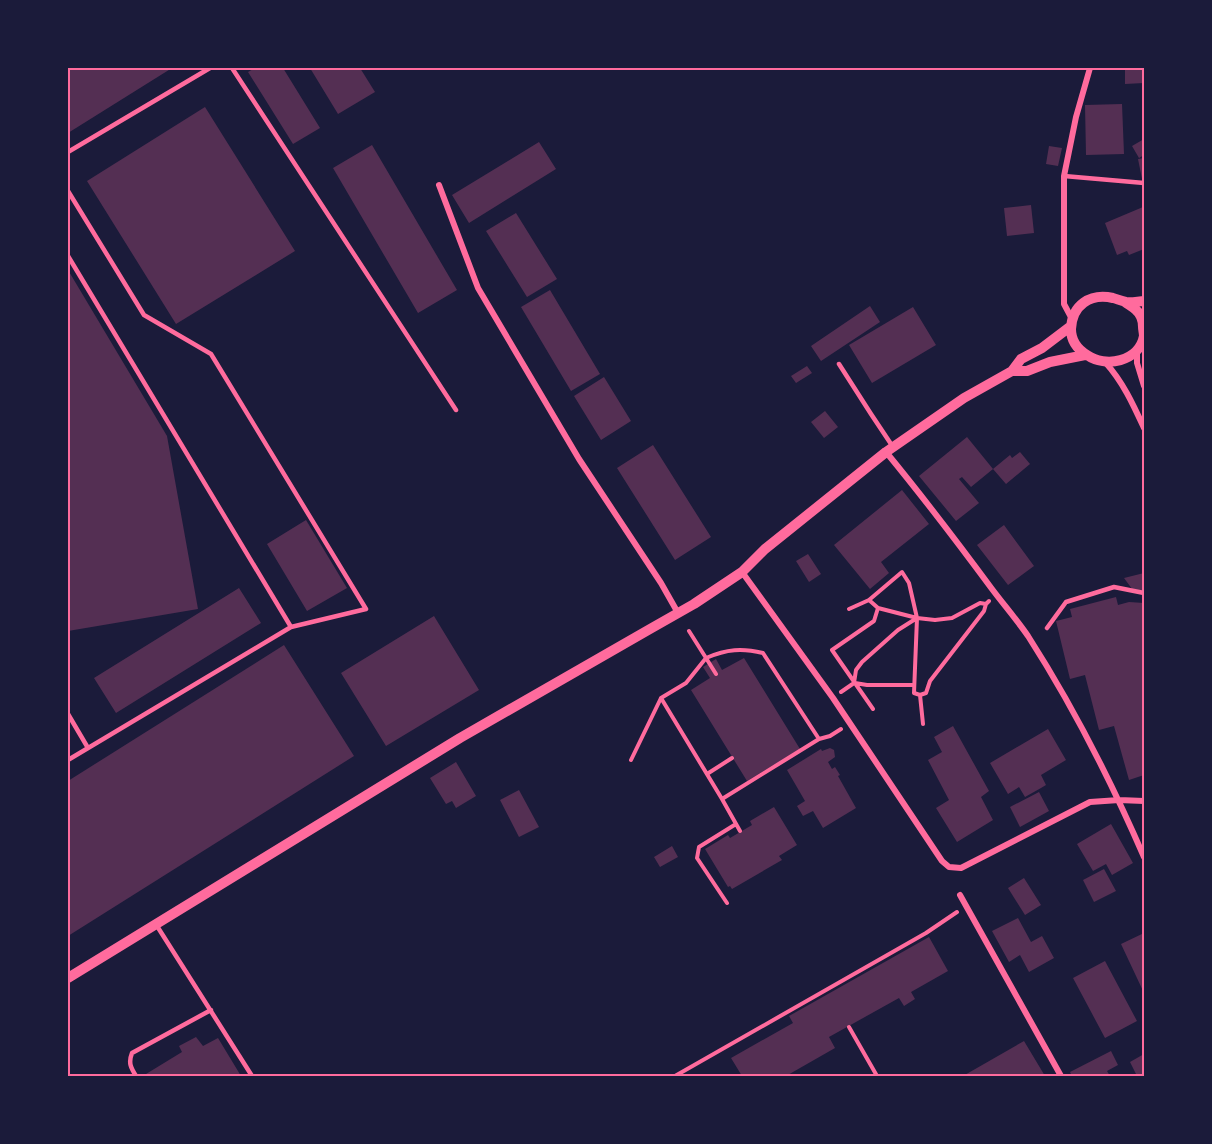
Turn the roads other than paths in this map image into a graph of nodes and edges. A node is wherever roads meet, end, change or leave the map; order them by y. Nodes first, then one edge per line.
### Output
1 (210, 68) edge
2 (232, 68) edge
3 (1090, 68) edge
4 (68, 152) edge
5 (1064, 176) junction
6 (1144, 183) edge
7 (439, 186) dead end
8 (68, 191) edge
9 (68, 256) edge
10 (1144, 301) edge
11 (1125, 302) junction
12 (1072, 323) junction
13 (1144, 336) edge
14 (1137, 350) junction
15 (1085, 355) junction
16 (1105, 362) junction
17 (839, 364) dead end
18 (1012, 371) junction
19 (1144, 386) edge
20 (456, 410) dead end
21 (1144, 428) edge
22 (890, 450) junction
23 (742, 572) junction
24 (1144, 593) edge
25 (679, 614) junction
26 (291, 627) junction
27 (1047, 628) dead end
28 (68, 714) edge
29 (88, 748) junction
30 (68, 760) edge
31 (1119, 800) junction
32 (1144, 801) edge
33 (1144, 857) edge
34 (960, 895) dead end
35 (155, 924) junction
36 (68, 978) edge
37 (211, 1010) junction
38 (136, 1077) edge
39 (252, 1077) edge
40 (1061, 1077) edge

1 - 4 lane
2 - 20 lane
3 - 5 street
5 - 6 lane
5 - 12 street
7 - 25 street
8 - 26 lane
9 - 26 lane
10 - 11 street
11 - 12 street
11 - 13 street
12 - 15 street
12 - 18 street
13 - 14 street
14 - 16 street
14 - 19 street
15 - 16 street
15 - 18 street
16 - 21 street
17 - 22 lane
18 - 22 street
22 - 23 street
22 - 31 street
23 - 25 street
23 - 31 street
24 - 27 lane
25 - 35 street
26 - 29 lane
28 - 29 lane
29 - 30 lane
31 - 32 street
31 - 33 street
34 - 40 street
35 - 36 street
35 - 37 lane
37 - 38 lane
37 - 39 lane

